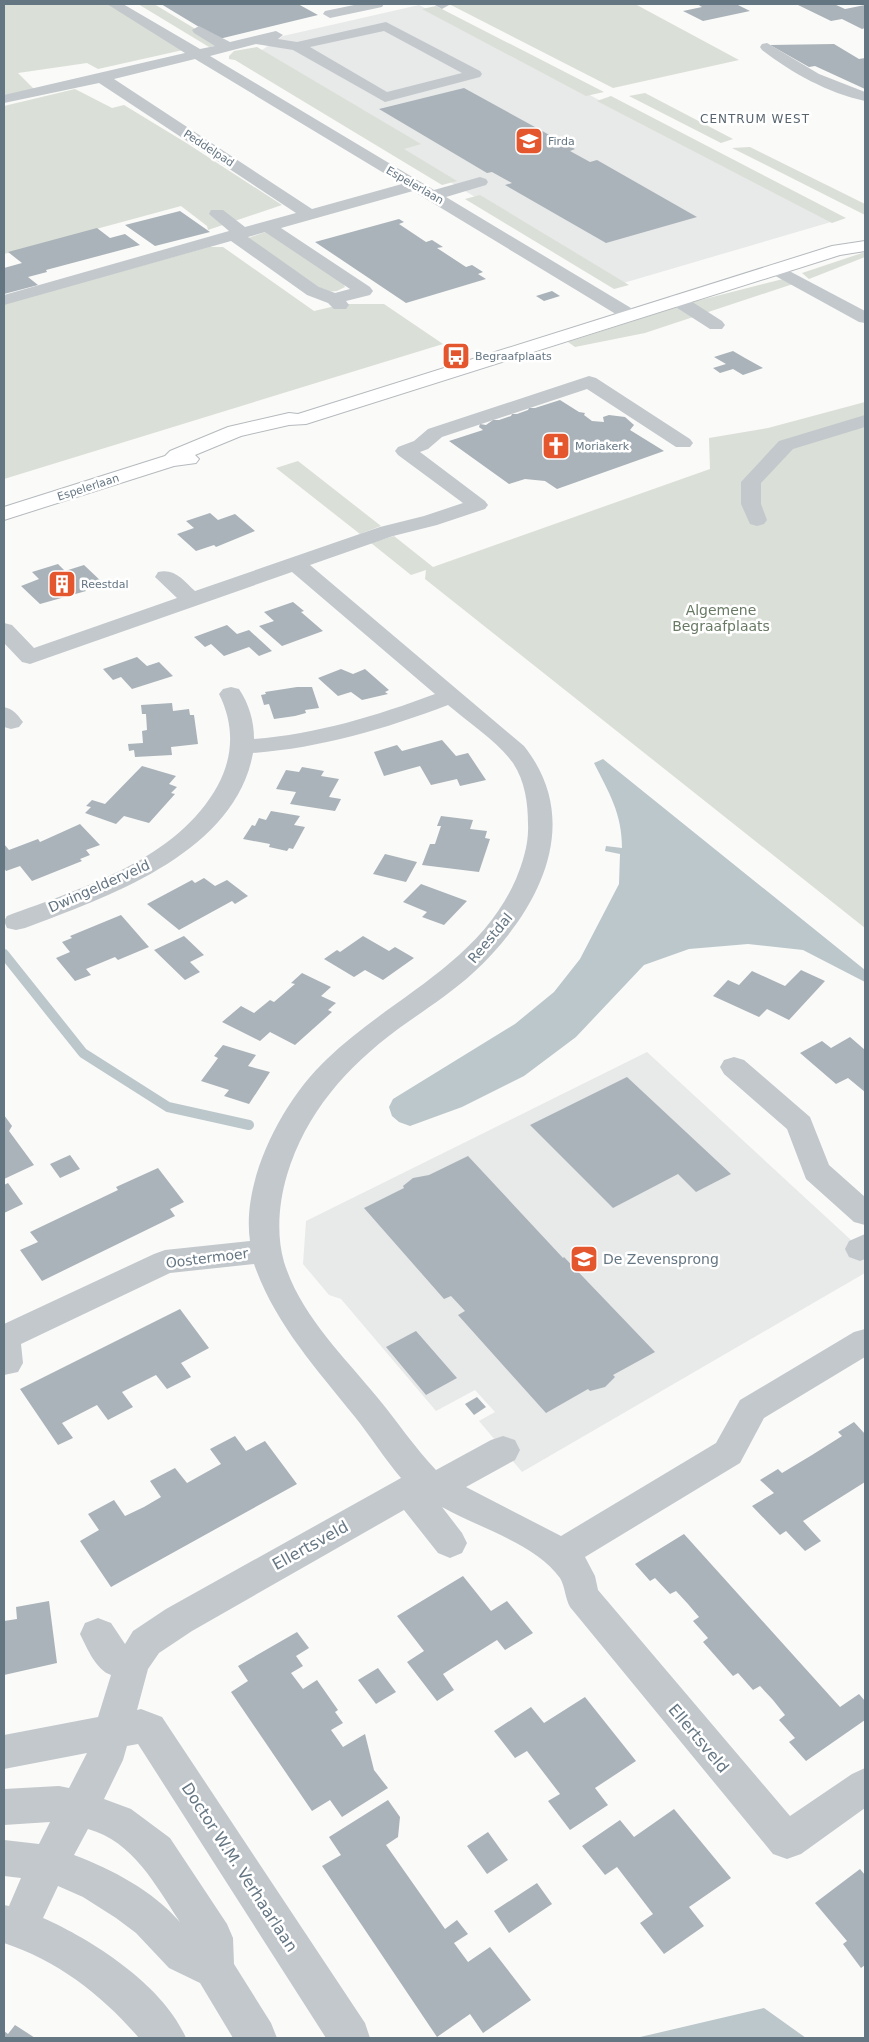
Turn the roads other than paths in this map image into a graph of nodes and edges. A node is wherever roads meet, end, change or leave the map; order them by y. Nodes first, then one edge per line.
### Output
1 (114, 4) edge
2 (377, 4) edge
3 (330, 14) dead end
4 (172, 22) dead end
5 (151, 26) junction
6 (199, 30) dead end
7 (276, 35) dead end
8 (257, 40) junction
9 (297, 46) junction
10 (228, 47) junction
11 (767, 47) dead end
12 (200, 56) junction
13 (102, 78) junction
14 (865, 97) edge
15 (4, 99) edge
16 (480, 182) dead end
17 (414, 186) junction
18 (432, 196) junction
19 (217, 214) dead end
20 (310, 215) junction
21 (267, 226) junction
22 (865, 232) edge
23 (239, 234) junction
24 (865, 246) edge
25 (838, 250) junction
26 (776, 269) junction
27 (4, 300) edge
28 (677, 300) junction
29 (630, 315) junction
30 (865, 318) edge
31 (716, 325) dead end
32 (865, 421) edge
33 (683, 443) dead end
34 (4, 514) edge
35 (757, 520) dead end
36 (296, 564) junction
37 (166, 577) dead end
38 (192, 600) junction
39 (4, 630) edge
40 (230, 694) dead end
41 (451, 696) junction
42 (242, 747) junction
43 (31, 925) dead end
44 (734, 1067) dead end
45 (865, 1214) edge
46 (266, 1251) junction
47 (865, 1341) edge
48 (5, 1346) edge
49 (503, 1450) dead end
50 (423, 1486) junction
51 (450, 1543) dead end
52 (561, 1554) junction
53 (98, 1634) dead end
54 (132, 1664) junction
55 (112, 1731) junction
56 (4, 1752) edge
57 (865, 1786) edge
58 (4, 1807) edge
59 (78, 1808) junction
60 (4, 1858) edge
61 (48, 1866) junction
62 (11, 1926) edge
63 (214, 1968) junction
64 (164, 2038) edge
65 (256, 2038) edge
66 (350, 2038) edge

1 - 5 street
2 - 3 street
4 - 5 street
5 - 12 street
6 - 10 street
7 - 8 street
8 - 9 street
8 - 10 street
9 - 9 street
10 - 12 street
11 - 14 street
12 - 13 street
12 - 17 street, Espelerlaan
13 - 15 street
13 - 20 street, Peddelpad
16 - 18 street
17 - 18 street, Espelerlaan
17 - 20 street
18 - 29 street, Espelerlaan
19 - 23 street
20 - 21 street
21 - 23 street
21 - 23 street
22 - 25 main road, Espelerlaan
23 - 27 street
24 - 25 main road, Espelerlaan
25 - 26 main road, Espelerlaan
26 - 28 main road, Espelerlaan
26 - 30 street
28 - 29 main road, Espelerlaan
28 - 31 street
29 - 34 main road, Espelerlaan
32 - 35 street
33 - 36 street
36 - 38 street
36 - 41 street, Reestdal
37 - 38 street
38 - 39 street
40 - 42 street, Dwingelderveld
41 - 42 street
41 - 46 street, Reestdal
42 - 43 street, Dwingelderveld
44 - 45 street
46 - 48 street, Oostermoer
46 - 50 street, Oostermoer
47 - 52 street
49 - 50 street
50 - 51 street, Oostermoer
50 - 52 street, Ellertsveld
50 - 54 street, Ellertsveld
52 - 57 street, Ellertsveld
53 - 54 street
54 - 55 street, Ellertsveld
55 - 56 street, Doctor W.M. Verhaarlaan
55 - 59 street
55 - 66 street, Doctor W.M. Verhaarlaan
58 - 59 street
59 - 61 street
59 - 63 street
60 - 61 street
61 - 62 street
61 - 63 street
62 - 64 street
63 - 65 street

